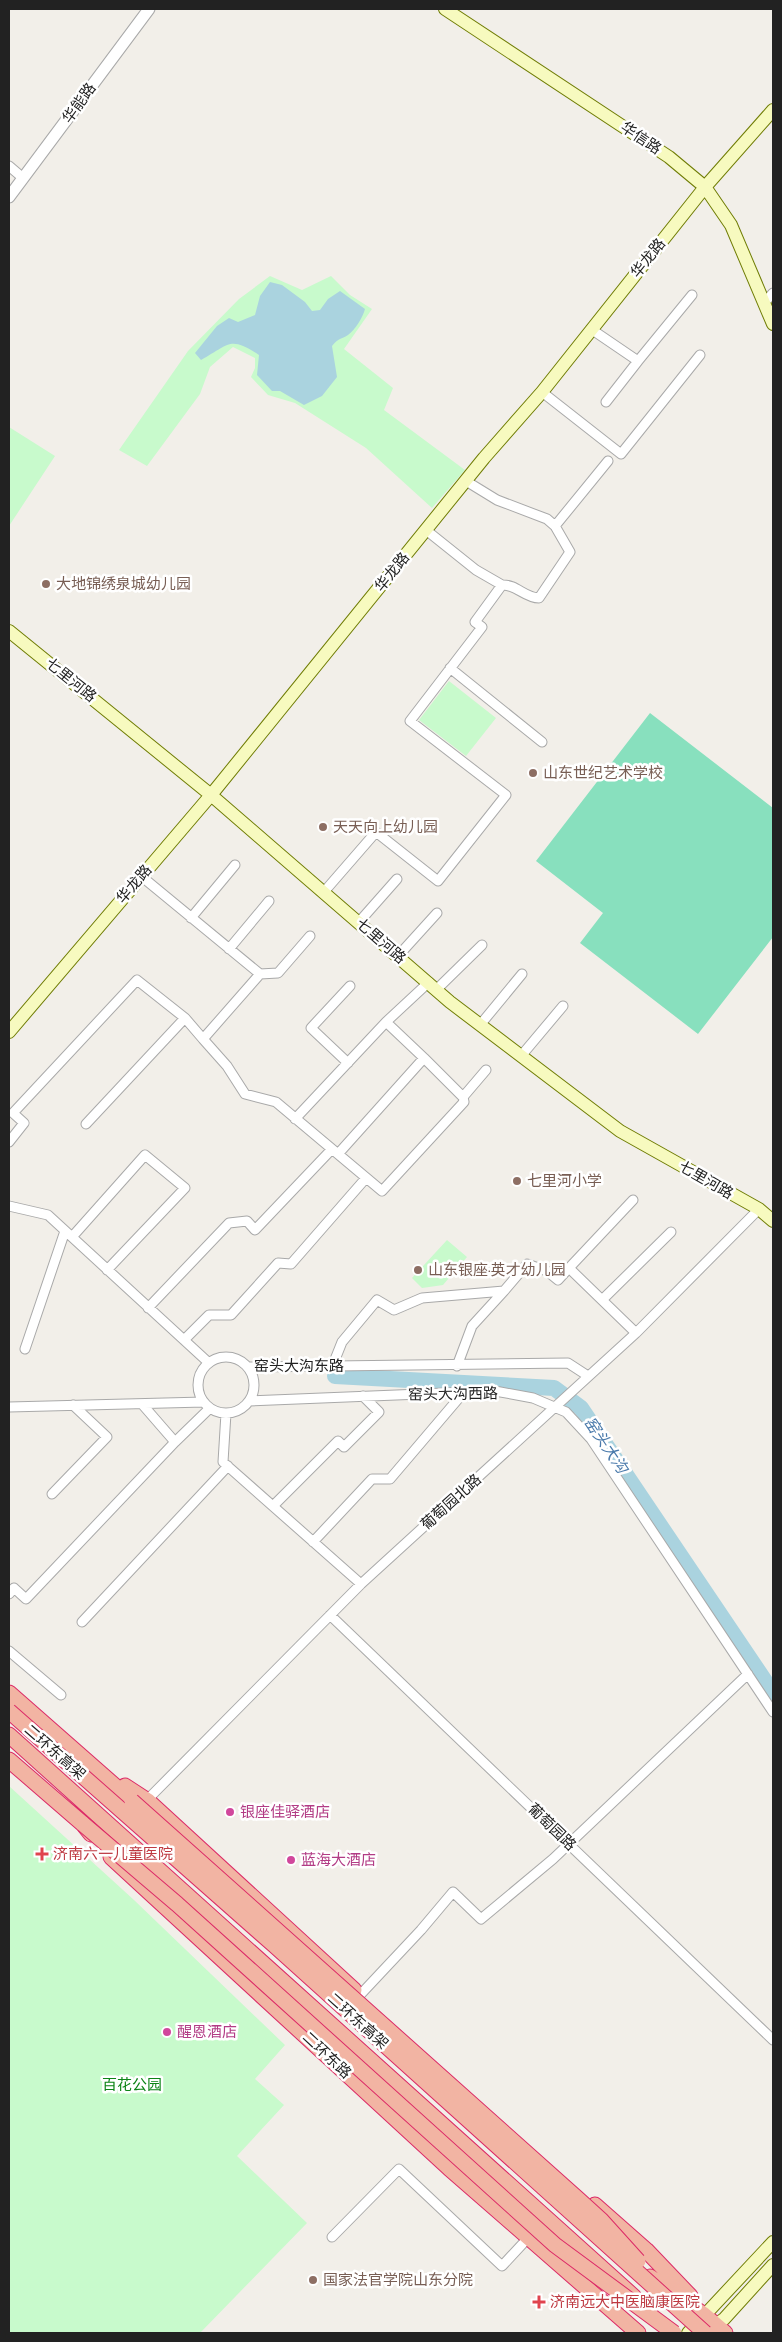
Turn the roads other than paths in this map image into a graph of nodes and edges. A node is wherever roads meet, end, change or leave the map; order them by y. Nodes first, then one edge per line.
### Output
1 (148, 9) edge
2 (445, 9) edge
3 (773, 110) edge
4 (9, 166) edge
5 (23, 178) junction
6 (705, 187) junction
7 (9, 197) edge
8 (773, 293) edge
9 (692, 295) dead end
10 (764, 303) junction
11 (773, 324) edge
12 (591, 329) junction
13 (700, 355) dead end
14 (638, 361) junction
15 (542, 392) junction
16 (606, 402) dead end
17 (608, 461) dead end
18 (466, 481) junction
19 (555, 526) junction
20 (426, 530) junction
21 (502, 584) junction
22 (9, 631) edge
23 (450, 668) junction
24 (542, 742) dead end
25 (211, 795) junction
26 (235, 865) dead end
27 (141, 876) junction
28 (397, 879) dead end
29 (323, 893) junction
30 (269, 900) dead end
31 (437, 913) dead end
32 (191, 918) junction
33 (358, 922) junction
34 (310, 936) dead end
35 (482, 945) dead end
36 (229, 949) junction
37 (398, 956) junction
38 (260, 974) junction
39 (522, 974) dead end
40 (350, 986) dead end
41 (432, 986) junction
42 (563, 1006) dead end
43 (185, 1018) junction
44 (386, 1022) junction
45 (480, 1024) junction
46 (9, 1032) edge
47 (203, 1039) junction
48 (521, 1056) junction
49 (424, 1058) junction
50 (348, 1063) junction
51 (486, 1070) dead end
52 (463, 1097) junction
53 (295, 1119) junction
54 (86, 1124) dead end
55 (9, 1142) edge
56 (335, 1151) junction
57 (366, 1178) junction
58 (633, 1200) dead end
59 (9, 1206) edge
60 (759, 1209) junction
61 (773, 1221) edge
62 (671, 1232) dead end
63 (68, 1234) junction
64 (569, 1268) junction
65 (107, 1270) junction
66 (504, 1291) junction
67 (602, 1300) junction
68 (148, 1308) junction
69 (636, 1333) junction
70 (184, 1340) junction
71 (25, 1350) dead end
72 (208, 1363) junction
73 (332, 1366) junction
74 (457, 1366) junction
75 (248, 1367) junction
76 (588, 1376) junction
77 (464, 1392) junction
78 (362, 1396) junction
79 (249, 1401) junction
80 (142, 1404) junction
81 (207, 1405) junction
82 (73, 1406) junction
83 (9, 1407) edge
84 (555, 1407) junction
85 (226, 1413) junction
86 (175, 1442) junction
87 (228, 1466) junction
88 (52, 1494) dead end
89 (273, 1506) junction
90 (313, 1542) junction
91 (360, 1584) junction
92 (9, 1594) edge
93 (330, 1615) junction
94 (82, 1622) dead end
95 (9, 1651) edge
96 (748, 1674) junction
97 (9, 1693) edge
98 (61, 1695) dead end
99 (9, 1711) edge
100 (773, 1712) edge
101 (9, 1735) edge
102 (9, 1760) edge
103 (140, 1801) junction
104 (83, 1824) junction
105 (569, 1844) junction
106 (360, 1995) junction
107 (773, 2040) edge
108 (533, 2151) junction
109 (546, 2184) junction
110 (332, 2237) dead end
111 (528, 2238) junction
112 (607, 2239) junction
113 (773, 2242) edge
114 (646, 2250) junction
115 (587, 2264) junction
116 (773, 2265) edge
117 (576, 2280) junction
118 (599, 2287) junction
119 (615, 2291) junction
120 (609, 2309) junction
121 (696, 2326) edge
122 (715, 2331) edge
123 (638, 2333) edge
124 (665, 2333) edge
125 (674, 2333) edge

1 - 5 street, 华能路
2 - 6 main road, 华信路
3 - 6 main road, 华龙路
4 - 5 street
5 - 7 street, 华能路
6 - 10 main road, 华信路
6 - 12 main road, 华龙路
8 - 10 street
9 - 14 street
10 - 11 main road, 华信路
12 - 14 street
12 - 15 main road, 华龙路
13 - 15 street
14 - 16 street
15 - 18 main road, 华龙路
17 - 19 street
18 - 19 street
18 - 20 main road, 华龙路
19 - 21 street
20 - 21 street
20 - 25 main road, 华龙路
21 - 23 street
22 - 25 main road, 七里河路
23 - 24 street
23 - 29 street
25 - 27 main road, 华龙路
25 - 29 main road, 七里河路
26 - 32 street
27 - 32 street
27 - 46 main road, 华龙路
28 - 33 street
29 - 33 main road, 七里河路
30 - 36 street
31 - 37 street
32 - 36 street
33 - 37 main road, 七里河路
34 - 38 street
35 - 41 street
36 - 38 street
37 - 41 main road, 七里河路
38 - 47 street
39 - 45 street
40 - 50 street
41 - 44 street
41 - 45 main road, 七里河路
42 - 48 street
43 - 47 street
43 - 54 street
43 - 55 street
44 - 49 street
44 - 50 street
45 - 48 main road, 七里河路
47 - 53 street
48 - 60 main road, 七里河路
49 - 52 street
49 - 56 street
50 - 53 street
51 - 52 street
52 - 57 street
53 - 56 street
56 - 57 street
56 - 68 street
57 - 70 street
58 - 64 street
59 - 63 street
60 - 61 main road, 七里河路
60 - 69 street, 葡萄园北路
62 - 67 street
63 - 65 street
63 - 65 street
63 - 71 street
64 - 66 street
64 - 67 street
65 - 68 street
66 - 73 street
66 - 74 street
67 - 69 street
68 - 70 street
69 - 76 street, 葡萄园北路
70 - 72 street
72 - 75 street, 窑头大沟东路
72 - 81 street
73 - 74 street, 窑头大沟东路
73 - 75 street, 窑头大沟东路
74 - 76 street, 窑头大沟东路
75 - 79 street
76 - 84 street, 葡萄园北路
77 - 78 street, 窑头大沟西路
77 - 84 street, 窑头大沟西路
77 - 90 street
78 - 79 street, 窑头大沟西路
78 - 89 street
79 - 85 street, 窑头大沟西路
80 - 81 street
80 - 82 street
80 - 86 street
81 - 85 street
81 - 86 street
82 - 83 street
82 - 88 street
84 - 91 street, 葡萄园北路
84 - 96 street, 窑头大沟西路
85 - 87 street
86 - 92 street
87 - 89 street
87 - 94 street
89 - 90 street
90 - 91 street
91 - 93 street, 葡萄园北路
93 - 103 street, 葡萄园北路
93 - 105 street, 葡萄园路
95 - 98 street
96 - 100 street, 窑头大沟西路
96 - 105 street
97 - 103 highway
99 - 121 highway, 二环东高架, bridge
101 - 125 highway, 二环东高架, bridge
102 - 104 highway, 二环东路
103 - 106 highway
103 - 109 highway
103 - 121 highway, bridge
104 - 111 highway, 二环东路
104 - 115 highway, 二环东路
104 - 125 highway, bridge
105 - 106 street
105 - 107 street, 葡萄园路
106 - 108 highway
108 - 109 highway
108 - 114 highway
109 - 112 highway
110 - 111 street
111 - 117 highway, 二环东路
112 - 114 highway
112 - 121 highway
113 - 121 main road
114 - 121 highway
115 - 118 highway, 二环东路
115 - 119 highway, 二环东路
116 - 122 main road
117 - 118 highway, 二环东路
117 - 120 highway, 二环东路
118 - 119 highway, 二环东路
118 - 120 highway, 二环东路
119 - 124 highway, 二环东路
120 - 123 highway, 二环东路
121 - 122 highway, 二环东高架, bridge

